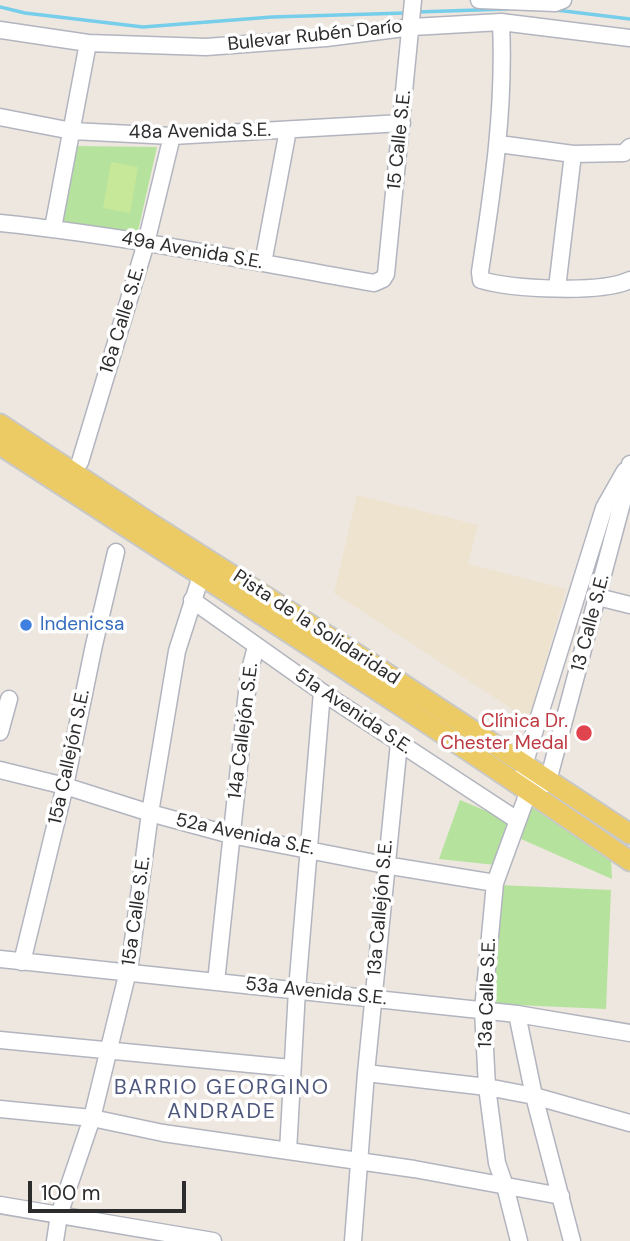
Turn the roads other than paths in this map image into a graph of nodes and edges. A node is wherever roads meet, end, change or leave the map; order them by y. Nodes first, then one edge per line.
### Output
1 (479, 0) edge
2 (563, 1) edge
3 (413, 13) edge
4 (501, 22) junction
5 (0, 30) edge
6 (630, 38) edge
7 (88, 43) junction
8 (0, 117) edge
9 (402, 123) junction
10 (288, 130) junction
11 (72, 131) junction
12 (172, 136) junction
13 (499, 145) junction
14 (630, 147) edge
15 (573, 154) junction
16 (0, 223) edge
17 (53, 228) junction
18 (146, 243) junction
19 (263, 263) junction
20 (383, 279) joint
21 (630, 280) edge
22 (557, 288) junction
23 (0, 410) edge
24 (0, 424) edge
25 (0, 445) edge
26 (0, 458) edge
27 (80, 462) junction
28 (630, 463) edge
29 (622, 532) edge
30 (116, 552) dead end
31 (174, 558) junction
32 (201, 576) junction
33 (268, 597) junction
34 (598, 597) junction
35 (192, 600) junction
36 (630, 605) edge
37 (256, 647) junction
38 (554, 670) junction
39 (576, 677) junction
40 (322, 692) junction
41 (9, 699) dead end
42 (0, 732) edge
43 (399, 743) junction
44 (524, 765) junction
45 (0, 770) edge
46 (548, 781) junction
47 (65, 786) junction
48 (529, 790) junction
49 (150, 813) junction
50 (517, 820) junction
51 (630, 834) edge
52 (231, 835) junction
53 (309, 849) junction
54 (630, 861) edge
55 (385, 865) junction
56 (495, 883) junction
57 (0, 959) edge
58 (22, 962) junction
59 (128, 973) junction
60 (215, 982) junction
61 (296, 990) junction
62 (373, 998) junction
63 (483, 1010) junction
64 (517, 1014) junction
65 (630, 1033) edge
66 (0, 1040) edge
67 (109, 1052) junction
68 (291, 1068) junction
69 (366, 1073) junction
70 (487, 1087) junction
71 (534, 1096) junction
72 (0, 1109) edge
73 (92, 1118) junction
74 (630, 1124) edge
75 (288, 1151) junction
76 (360, 1161) junction
77 (505, 1186) junction
78 (561, 1196) junction
79 (0, 1205) edge
80 (59, 1215) junction
81 (55, 1241) edge
82 (212, 1241) edge
83 (353, 1241) edge
84 (519, 1241) edge
85 (572, 1241) edge

1 - 2 street
3 - 4 street, Bulevar Rubén Darío
3 - 7 street, Bulevar Rubén Darío
3 - 9 street, 15 Calle S.E.
4 - 6 street, Bulevar Rubén Darío
4 - 13 street
5 - 7 street, Bulevar Rubén Darío
7 - 11 street
8 - 11 street, 48a Avenida S.E.
9 - 10 street, 48a Avenida S.E.
9 - 20 street, 15 Calle S.E.
10 - 12 street, 48a Avenida S.E.
10 - 19 street
11 - 12 street, 48a Avenida S.E.
11 - 17 street
12 - 18 street, 16a Calle S.E.
13 - 15 street
13 - 22 street
14 - 15 street
15 - 22 street
16 - 17 street, 49a Avenida S.E.
17 - 18 street, 49a Avenida S.E.
18 - 19 street, 49a Avenida S.E.
18 - 27 street, 16a Calle S.E.
19 - 20 street, 49a Avenida S.E.
21 - 22 street
23 - 27 main road
24 - 33 main road, Pista de la Solidaridad
25 - 31 main road, Pista de la Solidaridad
26 - 31 main road, Pista de la Solidaridad
27 - 33 main road
28 - 29 street, 13 Calle S.E.
28 - 38 street, 13 Calle S.E.
29 - 34 street, 13 Calle S.E.
30 - 47 street, 15a Callejón S.E.
31 - 32 main road, Pista de la Solidaridad
32 - 35 street, 15a Calle S.E.
32 - 48 main road, Pista de la Solidaridad
33 - 44 main road, Pista de la Solidaridad
34 - 36 street
34 - 39 street, 13 Calle S.E.
35 - 37 street, 51a Avenida S.E.
35 - 49 street, 15a Calle S.E.
37 - 40 street, 51a Avenida S.E.
37 - 52 street, 14a Callejón S.E.
38 - 39 street
38 - 44 street, 13 Calle S.E.
39 - 46 street, 13 Calle S.E.
40 - 43 street, 51a Avenida S.E.
40 - 53 street
41 - 42 street
43 - 50 street, 51a Avenida S.E.
43 - 55 street, 13a Callejón S.E.
44 - 46 main road, Pista de la Solidaridad
44 - 48 street
45 - 47 street, 52a Avenida S.E.
46 - 48 street
46 - 51 main road, Pista de la Solidaridad
47 - 49 street, 52a Avenida S.E.
47 - 58 street, 15a Callejón S.E.
48 - 50 street, 13a Calle S.E.
48 - 54 main road, Pista de la Solidaridad
49 - 52 street, 52a Avenida S.E.
49 - 59 street, 15a Calle S.E.
50 - 56 street, 13a Calle S.E.
52 - 53 street, 52a Avenida S.E.
52 - 60 street, 14a Callejón S.E.
53 - 55 street, 52a Avenida S.E.
53 - 61 street
55 - 56 street, 52a Avenida S.E.
55 - 62 street, 13a Callejón S.E.
56 - 63 street, 13a Calle S.E.
57 - 58 street, 53a Avenida S.E.
58 - 59 street, 53a Avenida S.E.
59 - 60 street, 53a Avenida S.E.
59 - 67 street, 15a Calle S.E.
60 - 61 street, 53a Avenida S.E.
61 - 62 street, 53a Avenida S.E.
61 - 68 street
62 - 63 street, 53a Avenida S.E.
62 - 69 street, 13a Callejón S.E.
63 - 64 street, 53a Avenida S.E.
63 - 70 street, 13a Calle S.E.
64 - 65 street, 53a Avenida S.E.
64 - 71 street
66 - 67 street
67 - 68 street
67 - 73 street, 15a Calle S.E.
68 - 75 street
69 - 70 street
69 - 76 street, 13a Callejón S.E.
70 - 71 street
70 - 77 street, 13a Calle S.E.
71 - 74 street
71 - 78 street
72 - 73 street
73 - 75 street
73 - 80 street, 15a Calle S.E.
75 - 76 street
76 - 77 street
76 - 83 street, 13a Callejón S.E.
77 - 78 street
77 - 84 street, 13a Calle S.E.
78 - 85 street
79 - 80 street
80 - 81 street, 15a Calle S.E.
80 - 82 street

